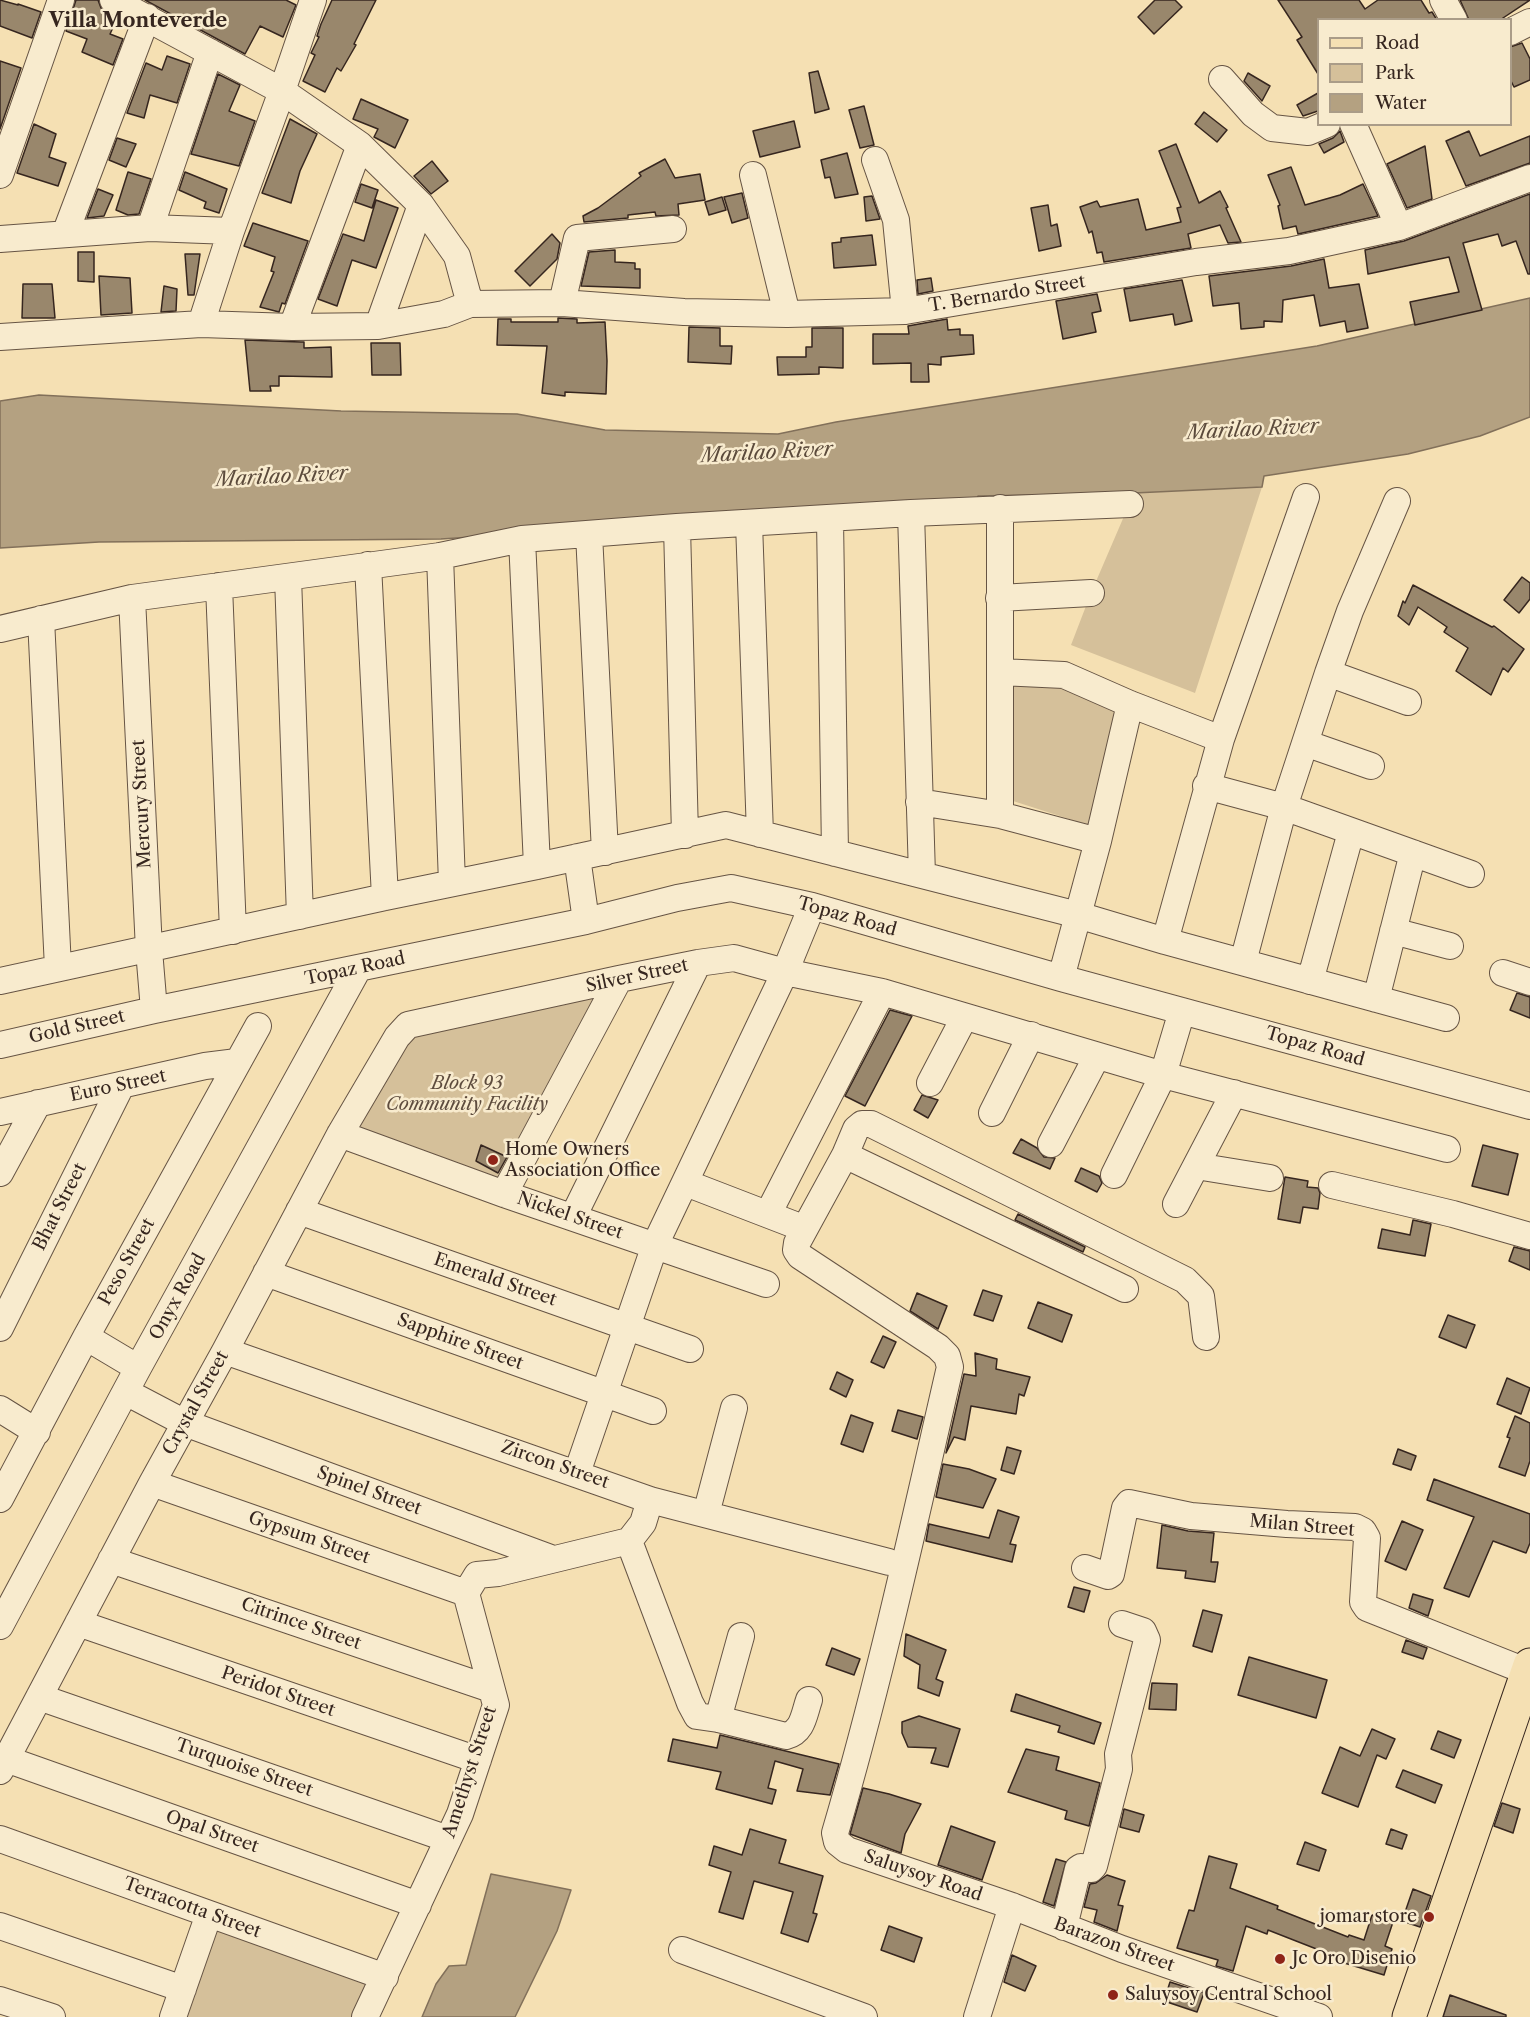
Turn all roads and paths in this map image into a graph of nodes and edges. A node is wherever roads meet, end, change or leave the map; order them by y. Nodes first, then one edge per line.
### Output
1 (61, 0) edge
2 (113, 0) edge
3 (1443, 0) edge
4 (310, 1) edge
5 (147, 17) junction
6 (1453, 18) edge
7 (1530, 22) edge
8 (1512, 31) edge
9 (210, 52) junction
10 (1222, 79) dead end
11 (282, 92) junction
12 (1322, 126) edge
13 (1354, 126) edge
14 (360, 145) junction
15 (875, 160) dead end
16 (0, 175) edge
17 (753, 175) dead end
18 (1530, 178) edge
19 (421, 205) junction
20 (1400, 227) junction
21 (150, 228) junction
22 (673, 229) dead end
23 (231, 231) junction
24 (65, 234) junction
25 (0, 239) edge
26 (562, 303) junction
27 (470, 304) junction
28 (905, 311) junction
29 (787, 314) junction
30 (201, 324) junction
31 (378, 326) junction
32 (292, 327) junction
33 (0, 337) edge
34 (1306, 497) dead end
35 (1397, 501) dead end
36 (1130, 504) dead end
37 (1000, 508) junction
38 (911, 513) junction
39 (830, 519) junction
40 (749, 523) junction
41 (677, 527) junction
42 (589, 534) junction
43 (522, 539) junction
44 (440, 556) junction
45 (368, 565) junction
46 (288, 577) junction
47 (219, 586) junction
48 (1091, 593) dead end
49 (132, 598) junction
50 (999, 598) junction
51 (41, 619) junction
52 (0, 629) edge
53 (1000, 672) junction
54 (1328, 673) junction
55 (1408, 702) dead end
56 (1130, 704) junction
57 (1221, 739) junction
58 (1305, 743) junction
59 (1371, 766) dead end
60 (1206, 786) junction
61 (919, 802) junction
62 (1284, 807) junction
63 (1000, 814) junction
64 (1351, 832) junction
65 (760, 834) junction
66 (685, 835) junction
67 (1098, 841) junction
68 (605, 852) junction
69 (835, 853) junction
70 (1413, 853) junction
71 (577, 857) junction
72 (537, 867) junction
73 (1471, 874) dead end
74 (922, 876) junction
75 (452, 883) junction
76 (385, 897) junction
77 (812, 906) junction
78 (300, 915) junction
79 (1078, 915) junction
80 (586, 921) junction
81 (233, 931) junction
82 (1394, 931) junction
83 (1165, 941) junction
84 (1450, 946) dead end
85 (149, 950) junction
86 (1243, 962) junction
87 (698, 963) junction
88 (58, 968) junction
89 (358, 969) junction
90 (785, 972) junction
91 (1503, 973) dead end
92 (1061, 978) junction
93 (619, 979) junction
94 (0, 981) edge
95 (1310, 981) junction
96 (1530, 982) edge
97 (882, 992) junction
98 (1376, 999) junction
99 (154, 1010) junction
100 (1182, 1011) junction
101 (964, 1018) junction
102 (1446, 1018) dead end
103 (258, 1026) dead end
104 (1031, 1035) junction
105 (397, 1037) joint
106 (0, 1045) edge
107 (1097, 1056) junction
108 (237, 1062) junction
109 (1163, 1075) junction
110 (930, 1083) dead end
111 (121, 1086) junction
112 (1234, 1093) junction
113 (38, 1103) junction
114 (1530, 1106) edge
115 (0, 1112) edge
116 (992, 1113) dead end
117 (340, 1134) junction
118 (1052, 1144) dead end
119 (1447, 1149) dead end
120 (845, 1155) junction
121 (1196, 1166) junction
122 (0, 1173) edge
123 (1114, 1175) dead end
124 (1270, 1178) dead end
125 (686, 1183) junction
126 (1332, 1185) dead end
127 (504, 1194) junction
128 (1176, 1204) dead end
129 (299, 1211) junction
130 (768, 1214) junction
131 (573, 1216) junction
132 (795, 1225) dead end
133 (1530, 1236) edge
134 (655, 1245) junction
135 (266, 1273) junction
136 (766, 1284) dead end
137 (1125, 1289) dead end
138 (629, 1327) junction
139 (0, 1328) edge
140 (86, 1337) junction
141 (1206, 1337) dead end
142 (690, 1349) dead end
143 (225, 1351) junction
144 (138, 1368) junction
145 (126, 1392) junction
146 (606, 1394) junction
147 (734, 1408) dead end
148 (0, 1409) edge
149 (653, 1411) dead end
150 (185, 1423) junction
151 (37, 1432) junction
152 (577, 1473) junction
153 (152, 1483) junction
154 (2, 1492) edge
155 (650, 1500) junction
156 (706, 1514) junction
157 (629, 1540) junction
158 (553, 1559) junction
159 (111, 1560) junction
160 (889, 1562) dead end
161 (1085, 1568) dead end
162 (466, 1593) junction
163 (78, 1623) junction
164 (1122, 1624) dead end
165 (0, 1626) edge
166 (741, 1636) dead end
167 (1529, 1668) edge
168 (491, 1689) junction
169 (39, 1697) junction
170 (809, 1700) dead end
171 (718, 1719) junction
172 (478, 1760) junction
173 (3, 1765) edge
174 (0, 1839) edge
175 (448, 1839) junction
176 (418, 1905) junction
177 (1012, 1906) junction
178 (209, 1914) junction
179 (0, 1926) edge
180 (1064, 1927) junction
181 (682, 1950) dead end
182 (385, 1977) junction
183 (183, 1989) junction
184 (0, 2000) edge
185 (52, 2017) edge
186 (173, 2017) edge
187 (366, 2017) edge
188 (864, 2017) edge
189 (977, 2017) edge
190 (1319, 2017) edge
191 (1409, 2017) edge

1 - 16 street
2 - 5 street
3 - 6 street
4 - 11 street
5 - 9 street
5 - 24 street
7 - 8 street
9 - 11 street
9 - 21 street
10 - 12 street
11 - 14 street
11 - 23 street
13 - 20 street
14 - 19 street
14 - 32 street
15 - 28 street
17 - 29 street
18 - 20 street, T. Bernardo Street
19 - 27 street
19 - 31 street
20 - 28 street, T. Bernardo Street
21 - 23 street
21 - 24 street
22 - 26 street
23 - 30 street
24 - 25 street
26 - 27 street, T. Bernardo Street
26 - 29 street, T. Bernardo Street
27 - 31 street, T. Bernardo Street
28 - 29 street, T. Bernardo Street
30 - 32 street, T. Bernardo Street
30 - 33 street, T. Bernardo Street
31 - 32 street, T. Bernardo Street
34 - 57 street
35 - 54 street
36 - 37 street
37 - 38 street
37 - 50 street
38 - 39 street
38 - 61 street
39 - 40 street
39 - 69 street
40 - 41 street
40 - 65 street
41 - 42 street
41 - 66 street
42 - 43 street
42 - 68 street
43 - 44 street
43 - 72 street
44 - 45 street
44 - 75 street
45 - 46 street
45 - 76 street
46 - 47 street
46 - 78 street
47 - 49 street
47 - 81 street
48 - 50 street
49 - 51 street
49 - 85 street, Mercury Street
50 - 53 street
51 - 52 street
51 - 88 street
53 - 56 street
53 - 63 street
54 - 55 street
54 - 58 street
56 - 57 street
56 - 67 street
57 - 60 street
58 - 59 street
58 - 62 street
60 - 62 street
60 - 83 street
61 - 63 street
61 - 74 street
62 - 64 street
62 - 86 street
63 - 67 street
64 - 70 street
64 - 95 street
65 - 66 street
65 - 69 street
66 - 68 street
67 - 79 street
68 - 71 street
69 - 74 street
70 - 73 street
70 - 82 street
71 - 72 street
71 - 80 street
72 - 75 street
74 - 79 street
75 - 76 street
76 - 78 street
77 - 80 street, Topaz Road
77 - 90 street
77 - 92 street, Topaz Road
78 - 81 street
79 - 83 street
79 - 92 street
80 - 89 street, Topaz Road
81 - 85 street
82 - 84 street
82 - 98 street
83 - 86 street
85 - 88 street
85 - 99 street, Mercury Street
86 - 95 street
87 - 90 street, Silver Street
87 - 93 street, Silver Street
87 - 131 street
88 - 94 street
89 - 99 street, Topaz Road
89 - 144 street, Onyx Road
90 - 97 street, Silver Street
90 - 125 street
91 - 96 street
92 - 100 street, Topaz Road
93 - 105 street, Silver Street
93 - 127 street
95 - 98 street
97 - 101 street, Silver Street
97 - 130 street
98 - 102 street
99 - 106 street, Gold Street
100 - 109 street
100 - 114 street, Topaz Road
101 - 104 street, Silver Street
101 - 110 street
103 - 108 street, Peso Street
104 - 107 street, Silver Street
104 - 116 street
105 - 117 street, Crystal Street
107 - 109 street, Silver Street
107 - 118 street
108 - 111 street, Euro Street
108 - 140 street, Peso Street
109 - 112 street, Silver Street
109 - 123 street
111 - 113 street, Euro Street
111 - 139 street, Bhat Street
112 - 119 street, Silver Street
112 - 121 street
113 - 115 street, Euro Street
113 - 122 street
117 - 127 street, Nickel Street
117 - 129 street, Crystal Street
120 - 137 street
120 - 141 street
120 - 177 street, Saluysoy Road
121 - 124 street
121 - 128 street
125 - 130 street
125 - 134 street
126 - 133 street
127 - 131 street, Nickel Street
129 - 135 street, Crystal Street
129 - 138 street, Emerald Street
130 - 132 street
131 - 134 street, Nickel Street
134 - 136 street, Nickel Street
134 - 138 street
135 - 143 street, Crystal Street
135 - 146 street, Sapphire Street
138 - 142 street, Emerald Street
138 - 146 street
140 - 144 street
140 - 151 street, Peso Street
143 - 150 street, Crystal Street
143 - 152 street, Zircon Street
144 - 145 street, Onyx Road
145 - 150 street, Spinel Street
145 - 165 street, Onyx Road
146 - 149 street, Sapphire Street
146 - 152 street
147 - 156 street
148 - 151 street
150 - 153 street, Crystal Street
150 - 158 street, Spinel Street
151 - 154 street, Peso Street
152 - 155 street, Zircon Street
153 - 159 street, Crystal Street
153 - 162 street, Gypsum Street
155 - 156 street, Zircon Street
155 - 157 street
156 - 160 street, Zircon Street
157 - 158 street
157 - 171 street
158 - 162 street
159 - 163 street, Crystal Street
159 - 168 street, Citrince Street
161 - 167 street, Milan Street
162 - 168 street, Amethyst Street
163 - 169 street, Crystal Street
163 - 172 street, Peridot Street
164 - 180 street
166 - 171 street
167 - 191 main road
168 - 172 street, Amethyst Street
169 - 173 street, Crystal Street
169 - 175 street, Turquoise Street
170 - 171 street
172 - 175 street, Amethyst Street
173 - 176 street, Opal Street
174 - 178 street, Terracotta Street
175 - 176 street, Amethyst Street
176 - 182 street, Amethyst Street
177 - 180 street, Barazon Street
177 - 189 street
178 - 182 street, Terracotta Street
178 - 183 street
179 - 183 street
180 - 190 street, Barazon Street
181 - 188 street
182 - 187 street, Amethyst Street
183 - 186 street
184 - 185 street

